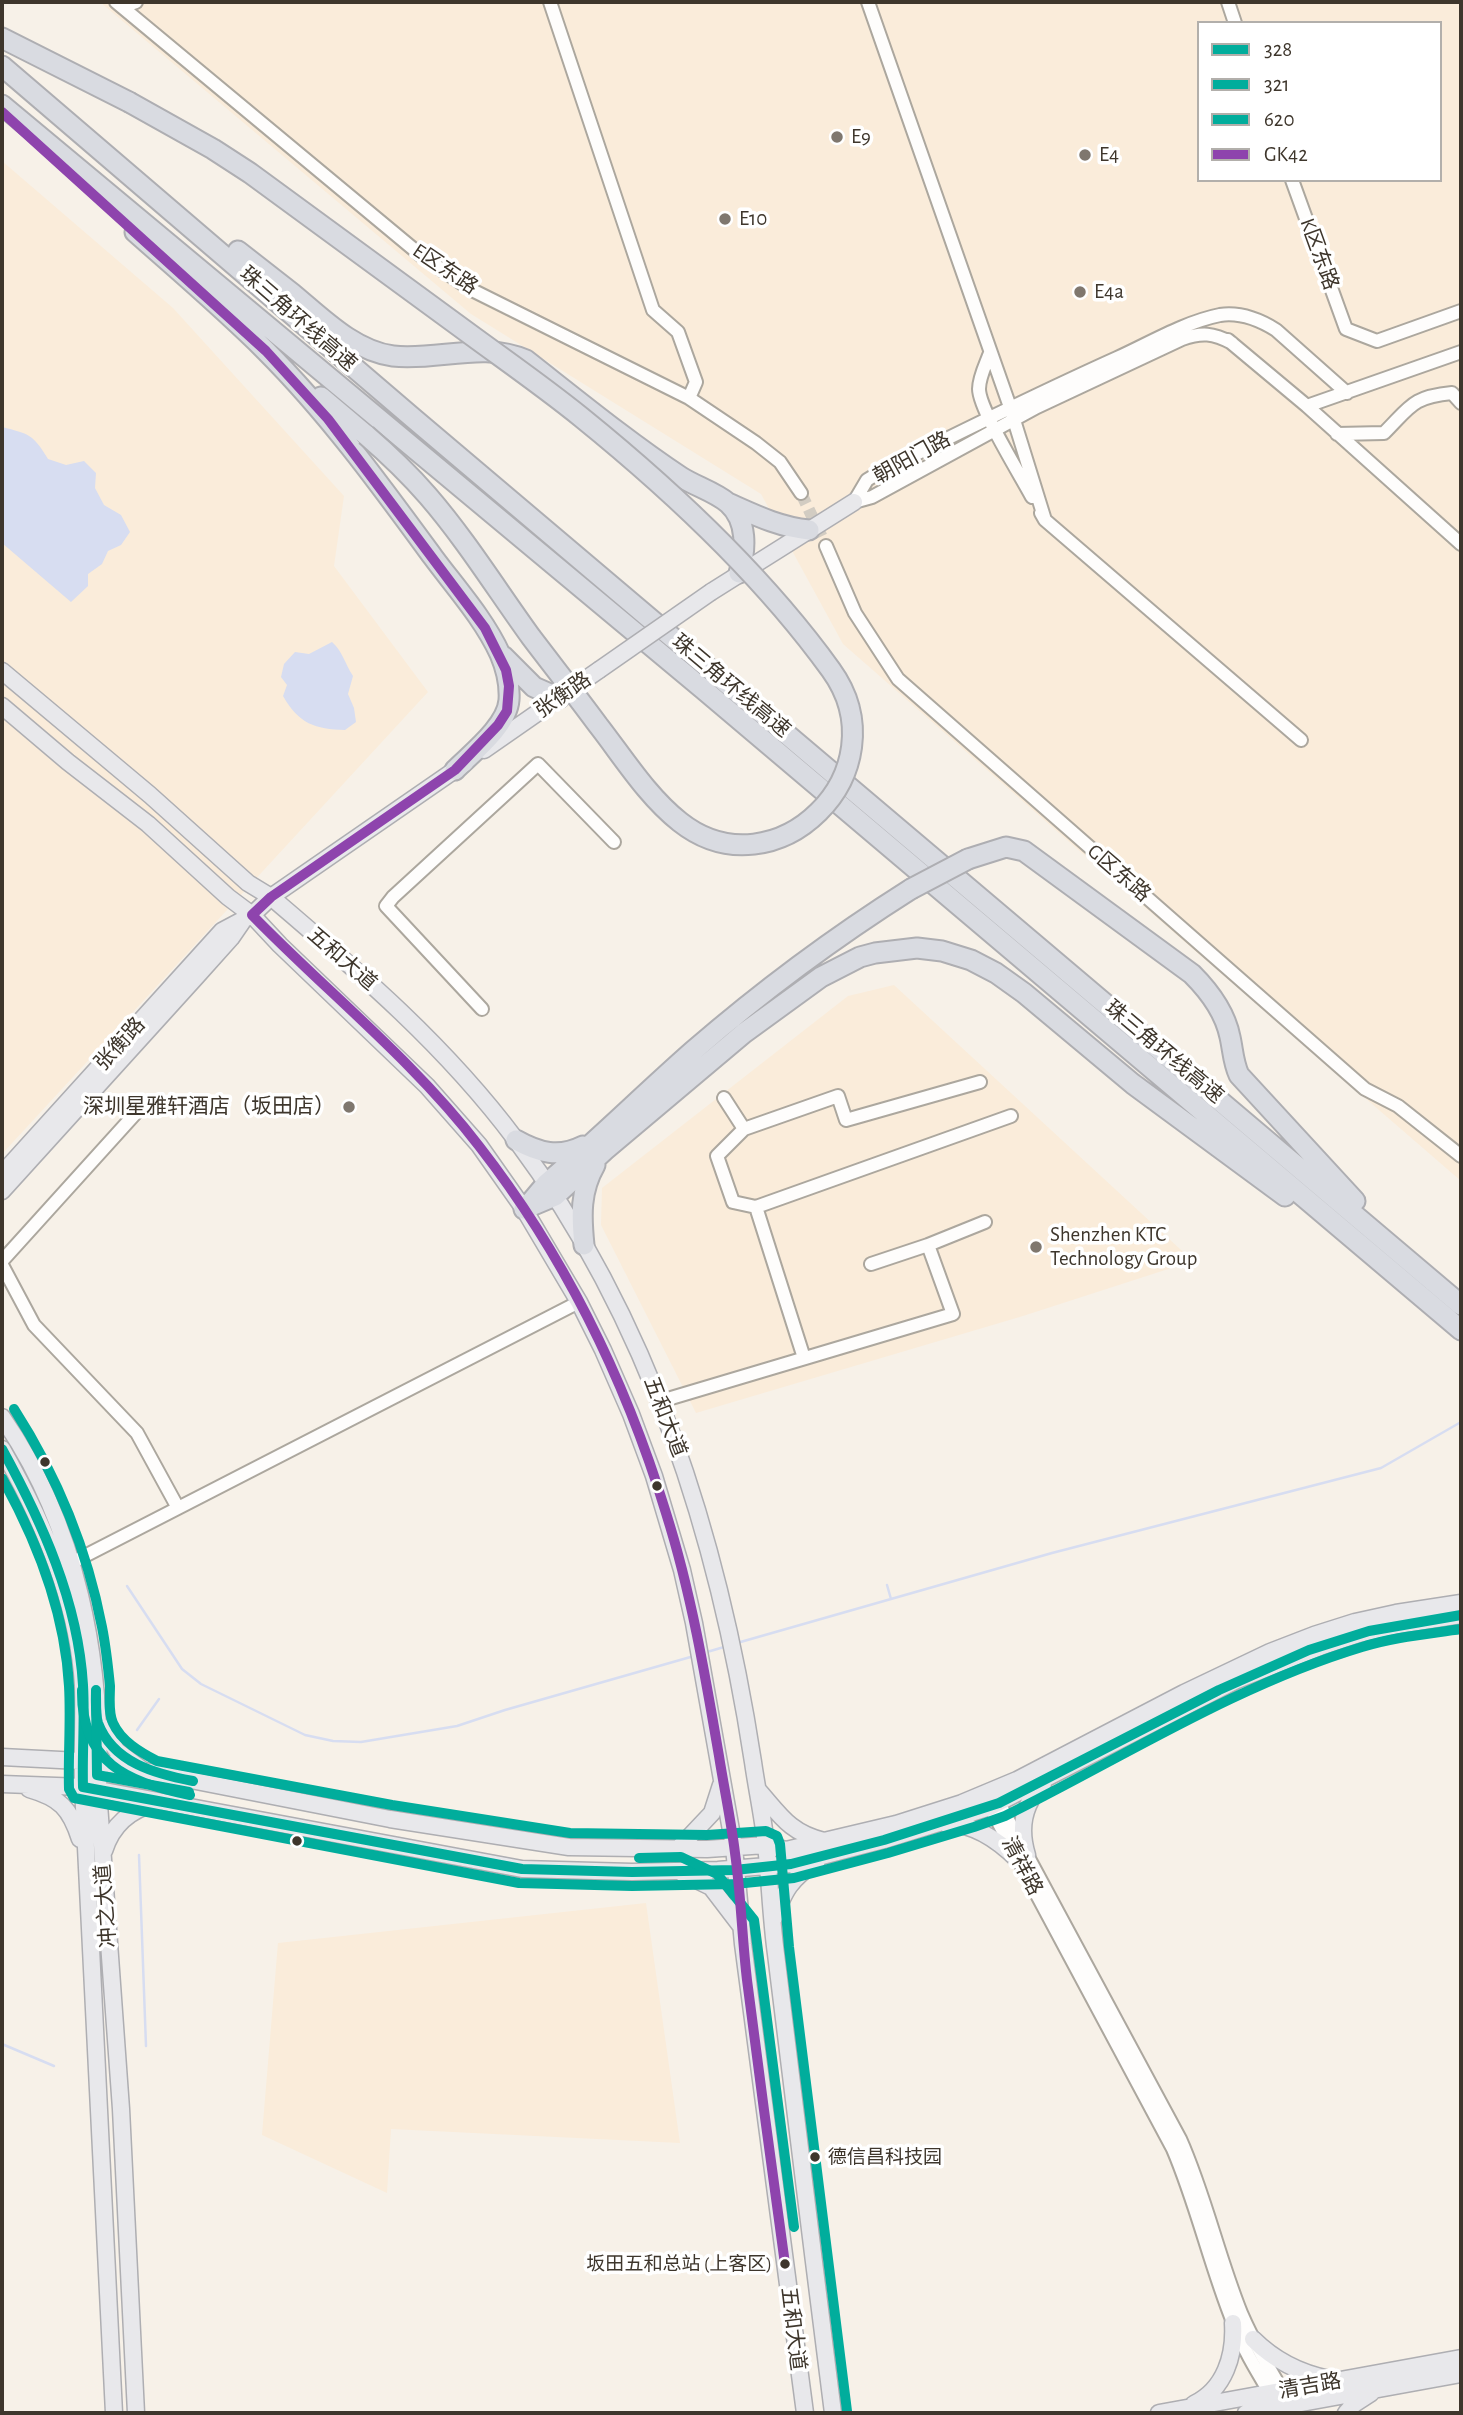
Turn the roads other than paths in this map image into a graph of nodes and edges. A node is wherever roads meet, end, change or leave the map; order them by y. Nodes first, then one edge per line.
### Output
1 (136, 2) edge
2 (550, 2) edge
3 (868, 2) edge
4 (1228, 2) edge
5 (117, 3) edge
6 (1234, 21) edge
7 (2, 38) edge
8 (2, 66) edge
9 (37, 94) junction
10 (2, 105) edge
11 (2, 112) edge
12 (1293, 182) edge
13 (1461, 311) edge
14 (1203, 320) junction
15 (1232, 343) junction
16 (266, 351) junction
17 (1461, 352) edge
18 (990, 353) junction
19 (1347, 393) junction
20 (1458, 395) edge
21 (689, 398) junction
22 (1307, 406) junction
23 (1012, 414) junction
24 (988, 417) junction
25 (996, 430) junction
26 (1338, 434) junction
27 (801, 493) tunnel mouth
28 (854, 502) junction
29 (728, 503) junction
30 (1045, 520) junction
31 (808, 530) junction
32 (1461, 544) edge
33 (826, 546) tunnel mouth
34 (739, 573) junction
35 (499, 653) junction
36 (2, 671) edge
37 (559, 698) junction
38 (2, 706) edge
39 (1301, 740) dead end
40 (455, 771) junction
41 (614, 842) dead end
42 (271, 897) junction
43 (248, 917) junction
44 (482, 1009) dead end
45 (720, 1041) junction
46 (980, 1082) dead end
47 (724, 1098) dead end
48 (144, 1104) dead end
49 (1011, 1116) dead end
50 (744, 1129) junction
51 (516, 1140) junction
52 (601, 1145) junction
53 (1461, 1156) edge
54 (2, 1174) edge
55 (551, 1190) junction
56 (2, 1191) edge
57 (756, 1207) junction
58 (524, 1209) junction
59 (985, 1222) dead end
60 (584, 1245) junction
61 (928, 1245) junction
62 (2, 1263) edge
63 (872, 1264) dead end
64 (1412, 1276) junction
65 (579, 1302) junction
66 (1461, 1305) edge
67 (1461, 1330) edge
68 (804, 1358) junction
69 (660, 1401) junction
70 (2, 1417) edge
71 (2, 1449) edge
72 (178, 1508) junction
73 (71, 1563) junction
74 (1461, 1603) edge
75 (1461, 1615) edge
76 (97, 1719) junction
77 (2, 1758) edge
78 (91, 1762) junction
79 (153, 1774) junction
80 (1051, 1777) junction
81 (722, 1779) junction
82 (6, 1784) edge
83 (90, 1788) junction
84 (757, 1788) junction
85 (993, 1801) junction
86 (166, 1803) junction
87 (940, 1824) junction
88 (766, 1845) junction
89 (734, 1847) junction
90 (678, 1849) junction
91 (826, 1849) junction
92 (94, 1857) junction
93 (1023, 1858) junction
94 (767, 1867) junction
95 (735, 1870) junction
96 (678, 1871) junction
97 (772, 1922) junction
98 (741, 1926) junction
99 (1233, 2323) junction
100 (1253, 2339) junction
101 (1461, 2358) edge
102 (1461, 2374) edge
103 (1346, 2379) junction
104 (1378, 2390) junction
105 (1283, 2404) edge
106 (1182, 2409) junction
107 (804, 2411) edge
108 (834, 2412) edge
109 (114, 2413) edge
110 (136, 2413) edge
111 (1159, 2413) edge
112 (1246, 2413) edge
113 (1346, 2413) edge

1 - 5 street
2 - 21 street
3 - 18 street
4 - 6 street
5 - 21 street, E区东路
7 - 16 highway, bridge
8 - 9 highway, 珠三角环线高速
9 - 29 highway
9 - 64 highway, 珠三角环线高速
10 - 64 highway, 珠三角环线高速
11 - 16 highway
12 - 13 street, K区东路
14 - 15 street
14 - 19 street, 朝阳门路
14 - 23 street, 朝阳门路
15 - 22 street
15 - 23 street, 朝阳门路
16 - 35 highway
17 - 19 street
18 - 23 street
18 - 24 street
19 - 22 street
20 - 26 street
21 - 27 street, E区东路
22 - 26 street
23 - 24 street, 朝阳门路
23 - 25 street, 朝阳门路
23 - 30 street
24 - 25 street
24 - 28 street, 朝阳门路
25 - 28 street, 朝阳门路
25 - 30 street
26 - 32 street
28 - 31 main road, 张衡路
29 - 31 highway
29 - 34 highway
30 - 39 street
31 - 34 main road, 张衡路
33 - 53 street, G区东路
34 - 37 main road, 张衡路, bridge
35 - 37 highway
35 - 40 highway
36 - 42 main road, 五和大道
37 - 40 main road, 张衡路
38 - 43 main road, 五和大道
40 - 42 main road, 张衡路
41 - 44 street
42 - 43 main road, 张衡路
42 - 51 main road, 五和大道
43 - 54 main road, 张衡路
43 - 56 main road, 张衡路
43 - 58 main road, 五和大道
45 - 52 highway
45 - 64 highway
45 - 64 highway, bridge
46 - 50 street
47 - 50 street
48 - 62 street
49 - 57 street
50 - 57 street
51 - 52 highway
51 - 55 main road, 五和大道
52 - 55 highway
52 - 60 highway
55 - 58 highway
55 - 60 main road, 五和大道
57 - 68 street
58 - 65 main road, 五和大道
59 - 61 street
60 - 69 main road, 五和大道
61 - 63 street
61 - 68 street
62 - 72 street
64 - 66 highway, 珠三角环线高速
64 - 67 highway, 珠三角环线高速
65 - 72 street
65 - 81 main road, 五和大道
68 - 69 street
69 - 84 main road, 五和大道
70 - 73 main road, 冲之大道
71 - 78 main road, 冲之大道
72 - 73 street
73 - 76 main road, 冲之大道
74 - 85 main road
75 - 80 main road
76 - 78 main road, 冲之大道
76 - 79 main road
77 - 78 main road
78 - 79 main road
78 - 83 main road, 冲之大道
79 - 90 main road
80 - 85 main road
80 - 93 main road
81 - 89 main road, 五和大道
81 - 90 main road
82 - 83 main road
82 - 92 main road
83 - 86 main road
83 - 92 main road, 冲之大道
84 - 88 main road, 五和大道
84 - 91 main road
85 - 87 main road
85 - 91 main road
85 - 93 street, 清祥路
86 - 92 main road
86 - 96 main road
87 - 91 main road
87 - 93 main road
88 - 89 main road
88 - 91 main road
88 - 94 main road, 五和大道
89 - 90 main road
89 - 95 main road, 五和大道
91 - 94 main road
91 - 97 main road
92 - 109 main road, 冲之大道
92 - 110 main road, 冲之大道
93 - 99 street, 清祥路
93 - 100 street, 清祥路
94 - 95 main road
94 - 97 main road, 五和大道
95 - 96 main road
95 - 98 main road, 五和大道
96 - 98 main road
97 - 108 main road, 五和大道
98 - 107 main road, 五和大道
99 - 105 street, 清祥路
99 - 106 main road
100 - 103 main road
100 - 105 street, 清祥路
101 - 103 main road, 清吉路
102 - 104 main road, 清吉路
103 - 105 main road, 清吉路
104 - 105 main road, 清吉路
104 - 113 main road
105 - 106 main road, 清吉路
105 - 112 main road, 清吉路
106 - 111 main road, 清吉路

